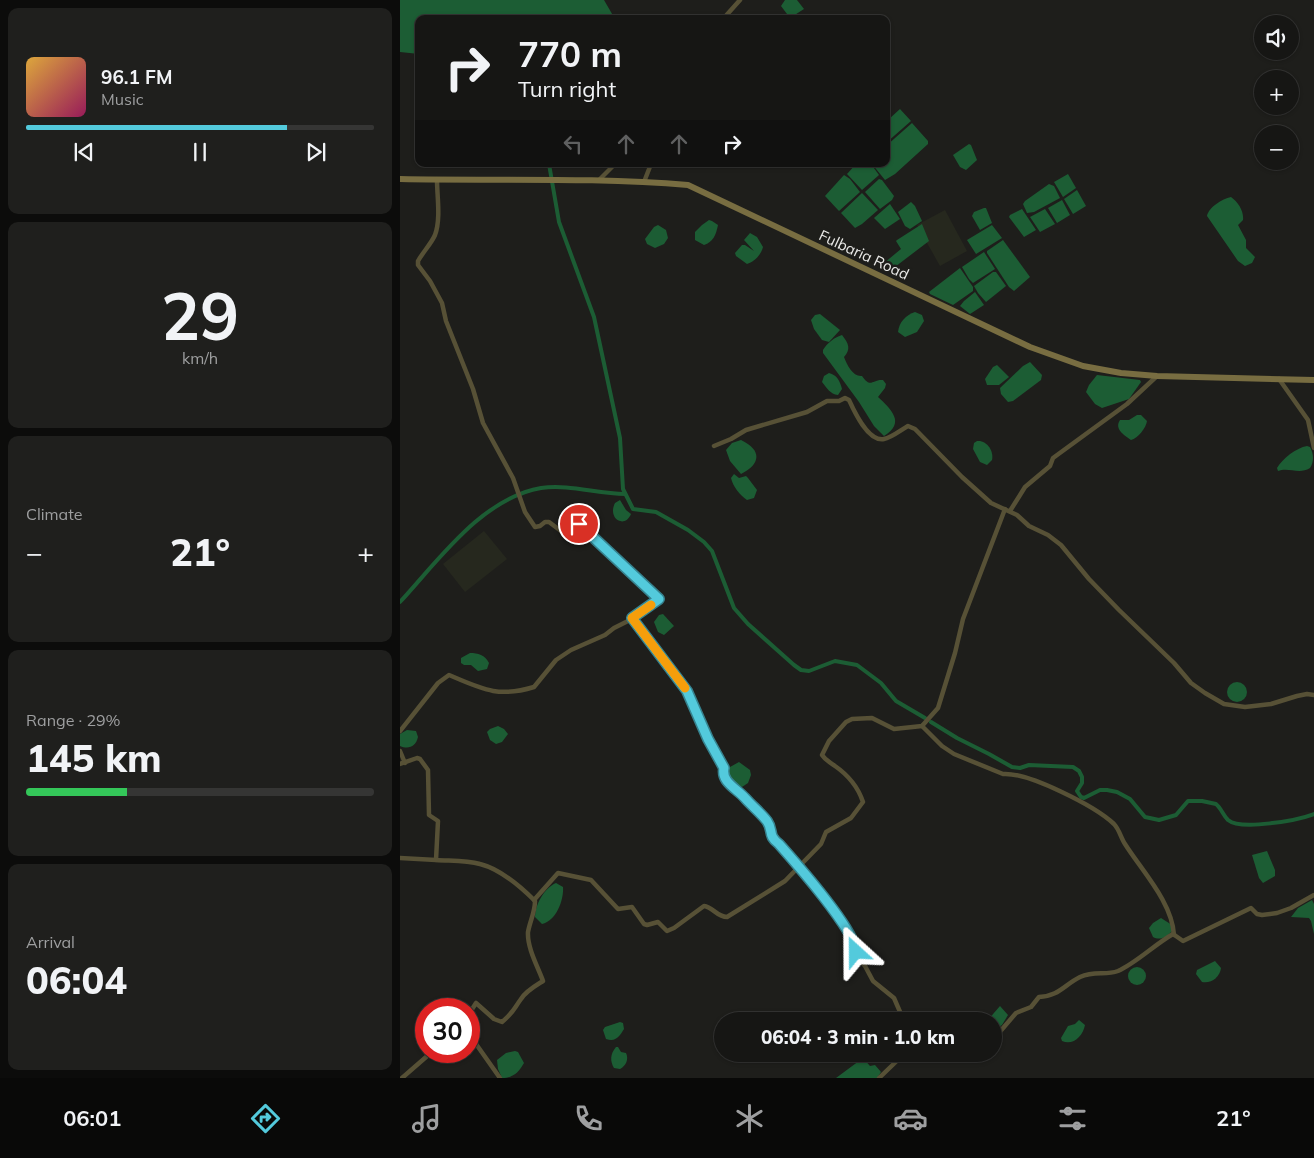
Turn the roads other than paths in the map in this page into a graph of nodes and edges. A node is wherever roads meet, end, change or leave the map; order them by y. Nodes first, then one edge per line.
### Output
1 (740, 0) edge
2 (727, 15) edge
3 (612, 167) edge
4 (651, 167) edge
5 (400, 179) edge
6 (437, 180) junction
7 (598, 180) junction
8 (644, 182) junction
9 (1157, 376) junction
10 (1279, 379) junction
11 (1314, 380) edge
12 (714, 446) dead end
13 (1314, 448) edge
14 (1008, 510) junction
15 (632, 618) junction
16 (1314, 695) edge
17 (922, 726) junction
18 (400, 731) edge
19 (400, 751) edge
20 (402, 763) edge
21 (400, 858) edge
22 (436, 860) junction
23 (800, 867) junction
24 (1314, 895) edge
25 (534, 900) junction
26 (1174, 935) junction
27 (480, 1007) edge
28 (900, 1012) edge
29 (1002, 1029) edge
30 (480, 1050) edge
31 (896, 1062) edge
32 (419, 1063) edge
33 (402, 1078) edge
34 (500, 1078) edge
35 (879, 1078) edge

1 - 2 street
3 - 7 street
4 - 8 street
5 - 6 main road, Fulbaria Road
6 - 7 main road, Fulbaria Road
6 - 15 street
7 - 8 main road, Fulbaria Road
8 - 9 main road, Fulbaria Road
9 - 10 main road, Fulbaria Road
9 - 14 street
10 - 11 main road, Fulbaria Road
10 - 13 street
12 - 14 street
14 - 16 street
14 - 17 street
15 - 18 street
15 - 23 street
17 - 23 street
17 - 26 street
19 - 20 street
20 - 22 street
21 - 22 street
22 - 25 street
23 - 25 street
23 - 28 street
24 - 26 street
25 - 27 street
26 - 29 street
30 - 34 street
31 - 35 street
32 - 33 street

